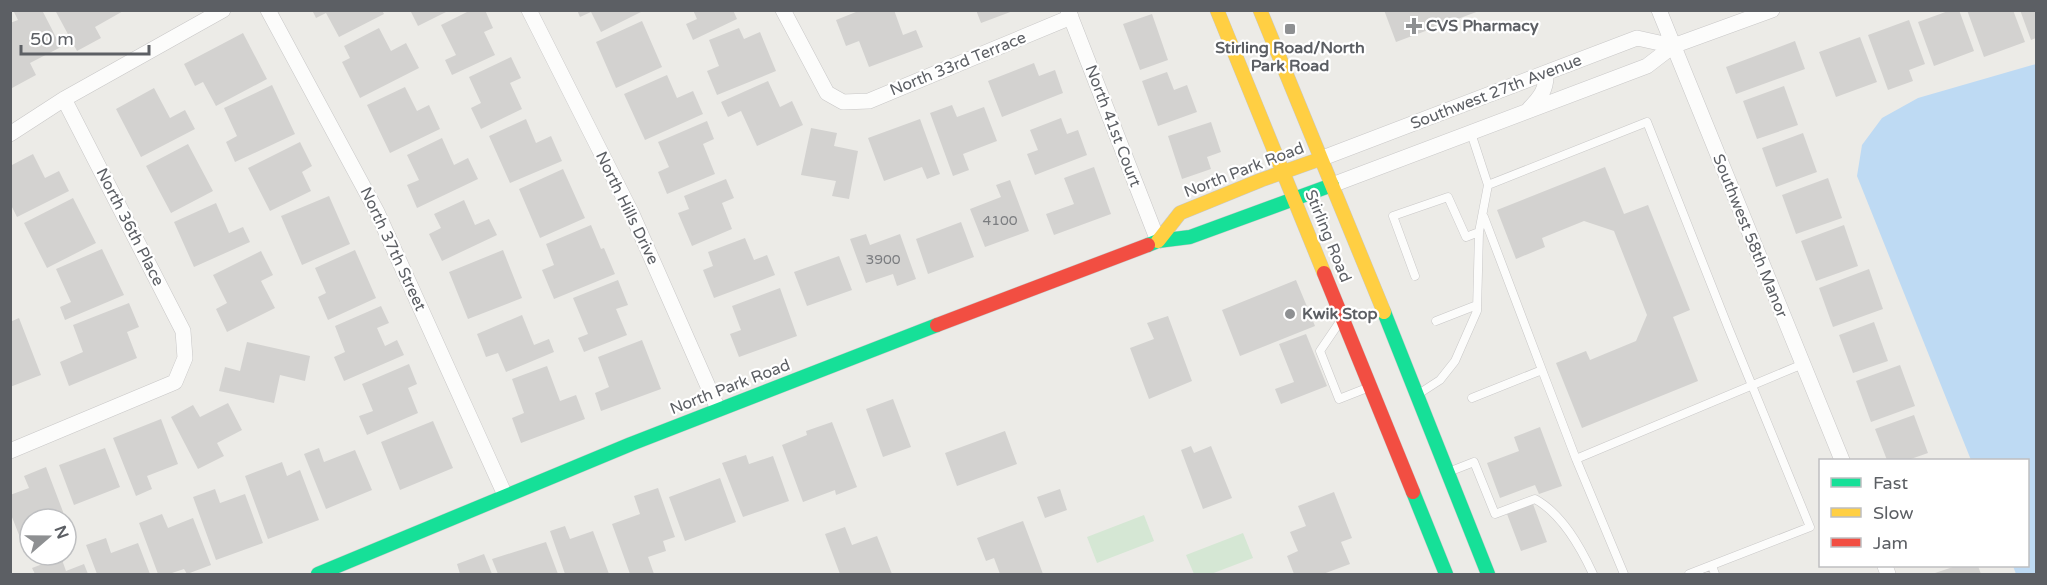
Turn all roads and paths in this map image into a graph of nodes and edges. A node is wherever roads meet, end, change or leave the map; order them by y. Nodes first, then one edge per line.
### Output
1 (223, 10) edge
2 (267, 10) edge
3 (529, 10) edge
4 (783, 10) edge
5 (1217, 10) edge
6 (1260, 10) edge
7 (1659, 10) edge
8 (1772, 10) edge
9 (1070, 14) edge
10 (1673, 46) junction
11 (1546, 73) junction
12 (64, 99) junction
13 (1527, 112) junction
14 (1470, 133) junction
15 (10, 134) edge
16 (1320, 159) junction
17 (1284, 172) junction
18 (1332, 185) junction
19 (1488, 185) junction
20 (1295, 198) junction
21 (1484, 215) junction
22 (1479, 232) junction
23 (1158, 241) junction
24 (1415, 276) dead end
25 (1477, 305) junction
26 (1343, 317) junction
27 (1436, 321) dead end
28 (1803, 364) junction
29 (1542, 370) junction
30 (1752, 386) junction
31 (1371, 387) junction
32 (1416, 395) junction
33 (1472, 398) dead end
34 (718, 409) junction
35 (10, 451) edge
36 (1576, 459) junction
37 (1842, 459) edge
38 (1447, 473) junction
39 (506, 495) junction
40 (1712, 566) junction
41 (325, 573) edge
42 (1446, 574) edge
43 (1488, 574) edge
44 (1593, 574) edge
45 (1624, 574) edge
46 (1689, 574) edge
47 (1715, 574) edge

1 - 12 street
2 - 39 street, North 37th Street
3 - 34 street, North Hills Drive
4 - 9 street, North 33rd Terrace
5 - 17 street, Stirling Road
6 - 16 street, Stirling Road
7 - 10 street, Southwest 58th Manor
8 - 10 street, Southwest 27th Avenue
9 - 23 street, North 41st Court
10 - 11 street, Southwest 27th Avenue
10 - 13 street, Southwest 27th Avenue
10 - 28 street, Southwest 58th Manor
11 - 13 street
11 - 16 street, Southwest 27th Avenue
12 - 15 street
12 - 35 street, North 36th Place
13 - 14 street, Southwest 27th Avenue
14 - 18 street, Southwest 27th Avenue
14 - 19 lane
16 - 17 street, North Park Road
16 - 18 street, Stirling Road
17 - 20 street, Stirling Road
17 - 23 street, North Park Road
18 - 20 street, North Park Road
18 - 32 street, Stirling Road
19 - 21 lane
19 - 30 lane
20 - 23 street, North Park Road
20 - 26 street, Stirling Road
21 - 22 lane
21 - 29 lane
22 - 24 lane
22 - 25 lane
23 - 34 street, North Park Road
25 - 27 lane
25 - 32 lane
26 - 31 street, Stirling Road
26 - 31 lane
28 - 30 lane
28 - 37 street, Southwest 58th Manor
29 - 33 lane
29 - 36 lane
30 - 36 lane
30 - 40 lane
31 - 42 street, Stirling Road
32 - 38 street, Stirling Road
34 - 39 street, North Park Road
36 - 45 lane
38 - 43 street, Stirling Road
38 - 44 lane
39 - 41 street, North Park Road
40 - 46 lane
40 - 47 lane

